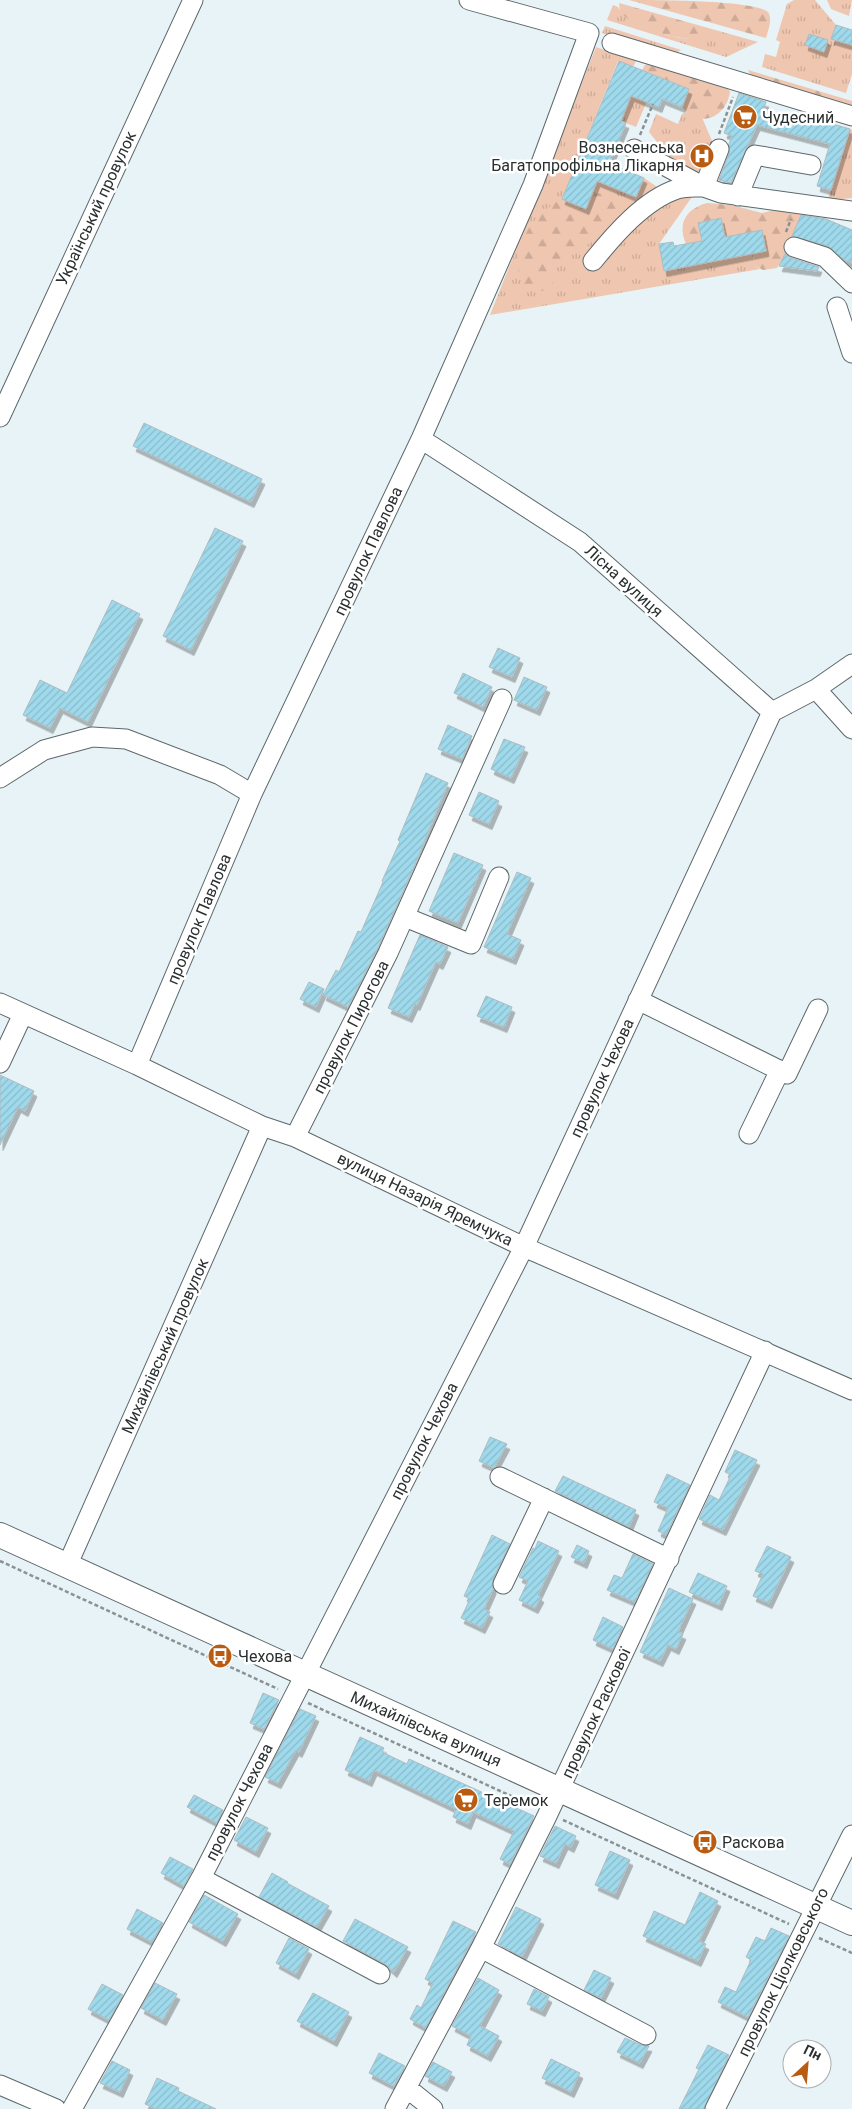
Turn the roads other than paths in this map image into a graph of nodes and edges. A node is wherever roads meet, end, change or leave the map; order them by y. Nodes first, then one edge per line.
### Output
1 (192, 0) edge
2 (469, 0) edge
3 (612, 43) dead end
4 (852, 116) edge
5 (634, 149) road end
6 (719, 149) road end
7 (811, 165) dead end
8 (704, 186) junction
9 (738, 196) junction
10 (852, 211) edge
11 (790, 241) road end
12 (593, 262) dead end
13 (852, 283) edge
14 (837, 307) dead end
15 (852, 353) edge
16 (0, 417) edge
17 (421, 438) junction
18 (852, 664) edge
19 (816, 689) junction
20 (502, 699) dead end
21 (772, 712) junction
22 (852, 729) edge
23 (0, 778) edge
24 (252, 794) junction
25 (499, 877) dead end
26 (404, 917) junction
27 (638, 1000) junction
28 (0, 1003) edge
29 (818, 1009) dead end
30 (23, 1014) junction
31 (0, 1063) edge
32 (137, 1065) junction
33 (780, 1070) junction
34 (262, 1126) junction
35 (749, 1134) dead end
36 (295, 1137) junction
37 (524, 1247) junction
38 (765, 1351) junction
39 (852, 1390) edge
40 (500, 1477) dead end
41 (544, 1498) junction
42 (0, 1535) edge
43 (669, 1558) junction
44 (68, 1566) junction
45 (503, 1584) dead end
46 (304, 1674) junction
47 (560, 1790) junction
48 (852, 1835) edge
49 (201, 1878) junction
50 (816, 1906) junction
51 (852, 1923) edge
52 (481, 1948) junction
53 (380, 1974) dead end
54 (646, 2035) dead end
55 (0, 2085) edge
56 (407, 2088) junction
57 (56, 2109) edge
58 (72, 2109) edge
59 (394, 2109) edge
60 (433, 2109) edge
61 (716, 2109) edge

1 - 16 street, Український провулок
2 - 17 street, провулок Павлова
3 - 4 street
5 - 8 street
6 - 8 street
7 - 9 street
8 - 9 street
8 - 12 street
9 - 10 street
11 - 13 street
14 - 15 street
17 - 21 street, Лісна вулиця
17 - 24 street, провулок Павлова
18 - 19 street
19 - 21 street
19 - 22 street
20 - 26 street, провулок Пирогова
21 - 27 street, провулок Чехова
23 - 24 street
24 - 32 street, провулок Павлова
25 - 26 street
26 - 36 street, провулок Пирогова
27 - 33 street, провулок Чехова
27 - 37 street, провулок Чехова
28 - 30 street, вулиця Назарія Яремчука
29 - 33 street
30 - 31 street
30 - 32 street, вулиця Назарія Яремчука
32 - 34 street, вулиця Назарія Яремчука
33 - 35 street
34 - 36 street, вулиця Назарія Яремчука
34 - 44 street, Михайлівський провулок
36 - 37 street, вулиця Назарія Яремчука
37 - 38 street, вулиця Назарія Яремчука
37 - 46 street, провулок Чехова
38 - 39 street, вулиця Назарія Яремчука
38 - 43 street, провулок Раскової
40 - 41 street
41 - 43 street
41 - 45 street
42 - 44 main road, Михайлівська вулиця
43 - 47 street, провулок Раскової
44 - 46 main road, Михайлівська вулиця
46 - 47 main road, Михайлівська вулиця
46 - 49 street, провулок Чехова
47 - 50 main road, Михайлівська вулиця
47 - 52 street, провулок Раскової
48 - 50 street, провулок Ціолковського
49 - 53 street, провулок Чехова
49 - 58 street, провулок Чехова
50 - 51 main road, Михайлівська вулиця
50 - 61 street, провулок Ціолковського
52 - 54 street
52 - 56 street, провулок Раскової
55 - 57 street
56 - 59 street, провулок Раскової
56 - 60 street

